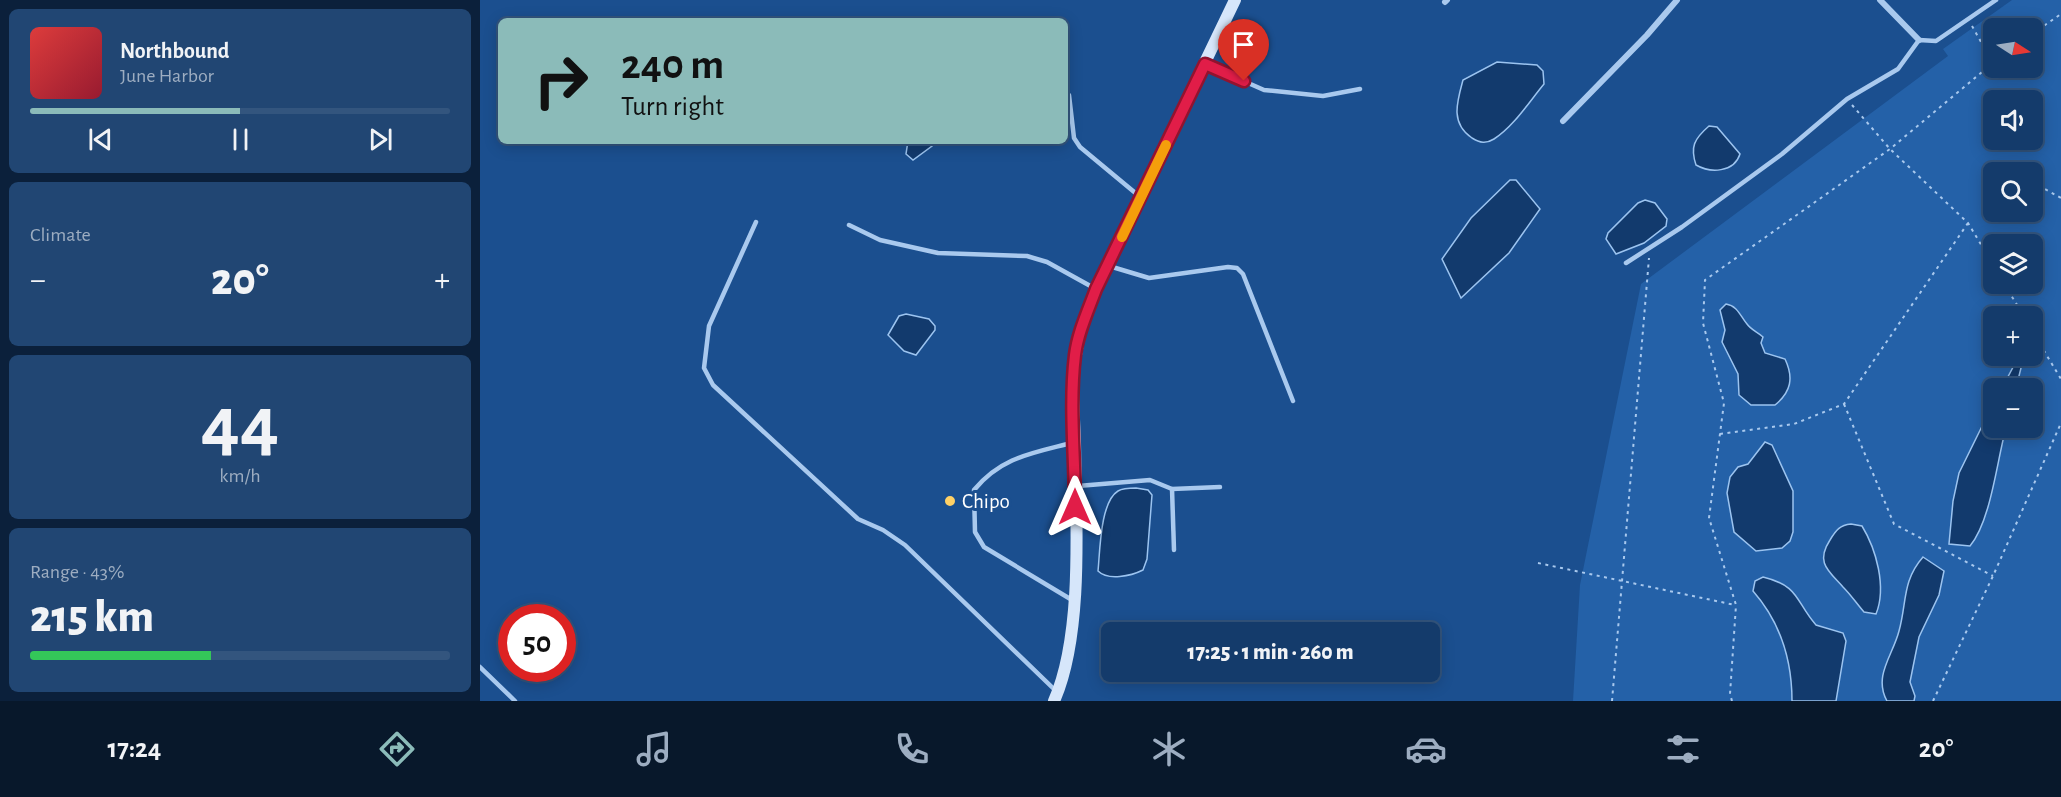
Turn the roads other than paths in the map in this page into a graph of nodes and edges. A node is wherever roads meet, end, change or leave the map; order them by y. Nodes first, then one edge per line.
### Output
1 (1235, 0) edge
2 (1677, 0) edge
3 (1880, 0) edge
4 (1996, 0) edge
5 (1919, 40) junction
6 (1205, 64) junction
7 (1360, 89) dead end
8 (1068, 95) edge
9 (1563, 121) dead end
10 (1141, 198) junction
11 (756, 222) dead end
12 (849, 225) dead end
13 (1626, 263) dead end
14 (1108, 266) junction
15 (1096, 289) junction
16 (1293, 401) dead end
17 (1075, 442) junction
18 (1075, 486) junction
19 (1220, 487) dead end
20 (1172, 489) junction
21 (1174, 550) dead end
22 (1074, 601) junction
23 (480, 667) edge
24 (1056, 697) edge
25 (515, 701) edge

1 - 6 main road
2 - 9 street
3 - 5 street
4 - 5 lane
5 - 13 lane
6 - 7 lane
6 - 10 main road
8 - 10 lane
10 - 14 main road
11 - 24 lane
12 - 15 lane
14 - 15 main road
14 - 16 lane
15 - 17 main road
17 - 18 main road
17 - 22 lane
18 - 20 lane
18 - 22 main road
19 - 20 lane
20 - 21 lane
22 - 24 main road
23 - 25 lane

